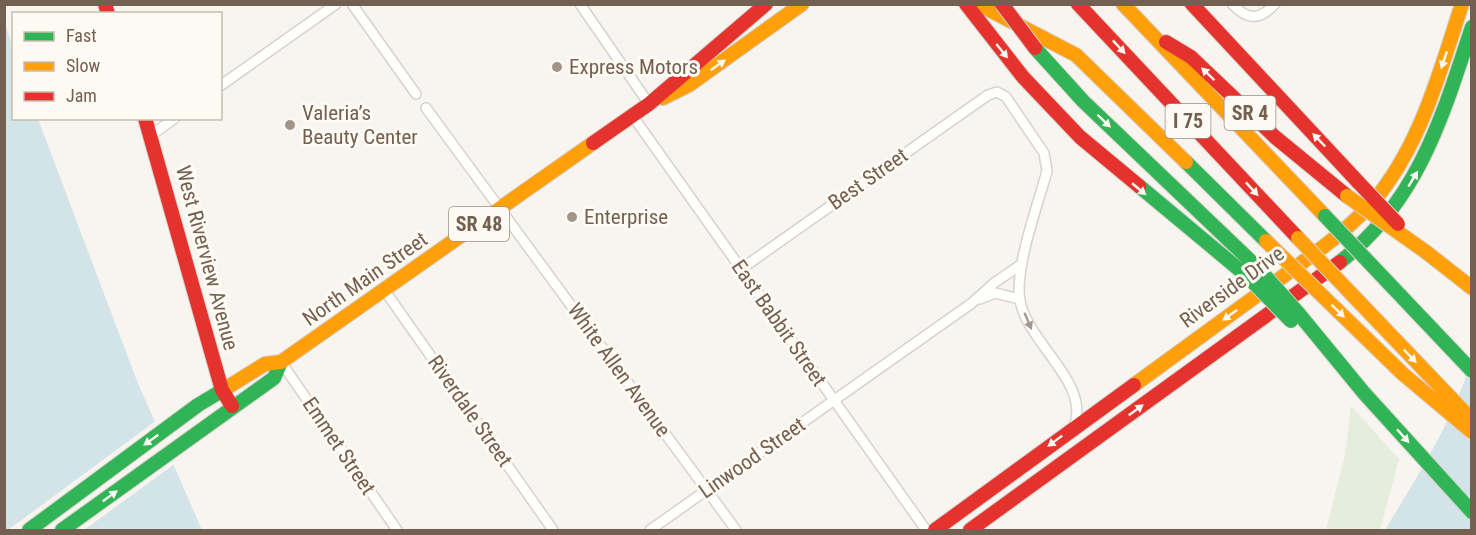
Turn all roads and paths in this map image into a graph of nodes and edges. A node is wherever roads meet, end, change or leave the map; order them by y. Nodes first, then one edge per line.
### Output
1 (336, 4) edge
2 (352, 4) edge
3 (580, 4) edge
4 (766, 4) edge
5 (802, 4) edge
6 (966, 4) edge
7 (978, 4) edge
8 (1002, 4) edge
9 (1078, 4) edge
10 (1123, 4) edge
11 (1191, 4) edge
12 (1232, 4) edge
13 (1462, 4) edge
14 (1275, 5) edge
15 (1472, 27) edge
16 (1152, 34) junction
17 (222, 85) edge
18 (416, 94) dead end
19 (649, 104) junction
20 (426, 108) dead end
21 (632, 116) junction
22 (146, 120) edge
23 (172, 120) edge
24 (150, 136) junction
25 (501, 209) junction
26 (1426, 252) junction
27 (1022, 264) junction
28 (741, 269) junction
29 (1253, 272) junction
30 (1472, 288) edge
31 (386, 291) junction
32 (1020, 299) junction
33 (972, 303) junction
34 (281, 362) junction
35 (1472, 371) edge
36 (222, 390) junction
37 (834, 401) junction
38 (232, 406) junction
39 (1472, 420) edge
40 (1074, 427) junction
41 (1472, 432) edge
42 (707, 490) junction
43 (1472, 512) edge
44 (29, 531) edge
45 (62, 531) edge
46 (396, 531) edge
47 (553, 531) edge
48 (650, 531) edge
49 (736, 531) edge
50 (926, 531) edge
51 (935, 531) edge
52 (970, 531) edge

1 - 17 street
2 - 18 street
3 - 19 street
4 - 19 main road, North Main Street / SR 48
19 -> 5 main road, North Main Street / SR 48
6 -> 29 main road
7 -> 41 main road, bridge
8 -> 29 main road, bridge
9 -> 39 main road, I 75, bridge
10 - 16 main road, I 75
26 -> 11 main road, bridge
12 - 14 street
13 -> 40 main road, Riverside Drive
52 -> 15 main road, Riverside Drive
26 -> 16 main road, SR 4, bridge
16 - 35 main road, I 75, bridge
19 - 21 main road, North Main Street / SR 48
20 - 25 street, White Allen Avenue
21 - 25 main road, North Main Street / SR 48
21 - 28 street, East Babbit Street
22 - 24 main road, West Riverview Avenue
23 - 24 street
24 - 36 main road, West Riverview Avenue
25 - 31 main road, North Main Street / SR 48
25 - 42 street, White Allen Avenue
26 - 30 main road, SR 4
27 - 28 street, Best Street
27 - 32 street
27 - 33 street, Linwood Street
28 - 37 street, East Babbit Street
29 -> 43 main road, bridge
31 - 34 main road, North Main Street / SR 48
31 - 47 street, Riverdale Street
32 - 33 street, Linwood Street
32 -> 40 street
33 - 37 street, Linwood Street
34 - 36 main road, North Main Street / SR 48
34 - 38 main road, North Main Street / SR 48
34 - 46 street, Emmet Street
36 - 38 main road, West Riverview Avenue
36 -> 44 main road, North Main Street / SR 48
37 - 42 street, Linwood Street
37 - 50 street, East Babbit Street
45 -> 38 main road, North Main Street / SR 48
40 -> 51 main road, Riverside Drive
42 - 48 street, Linwood Street
42 - 49 street, White Allen Avenue

